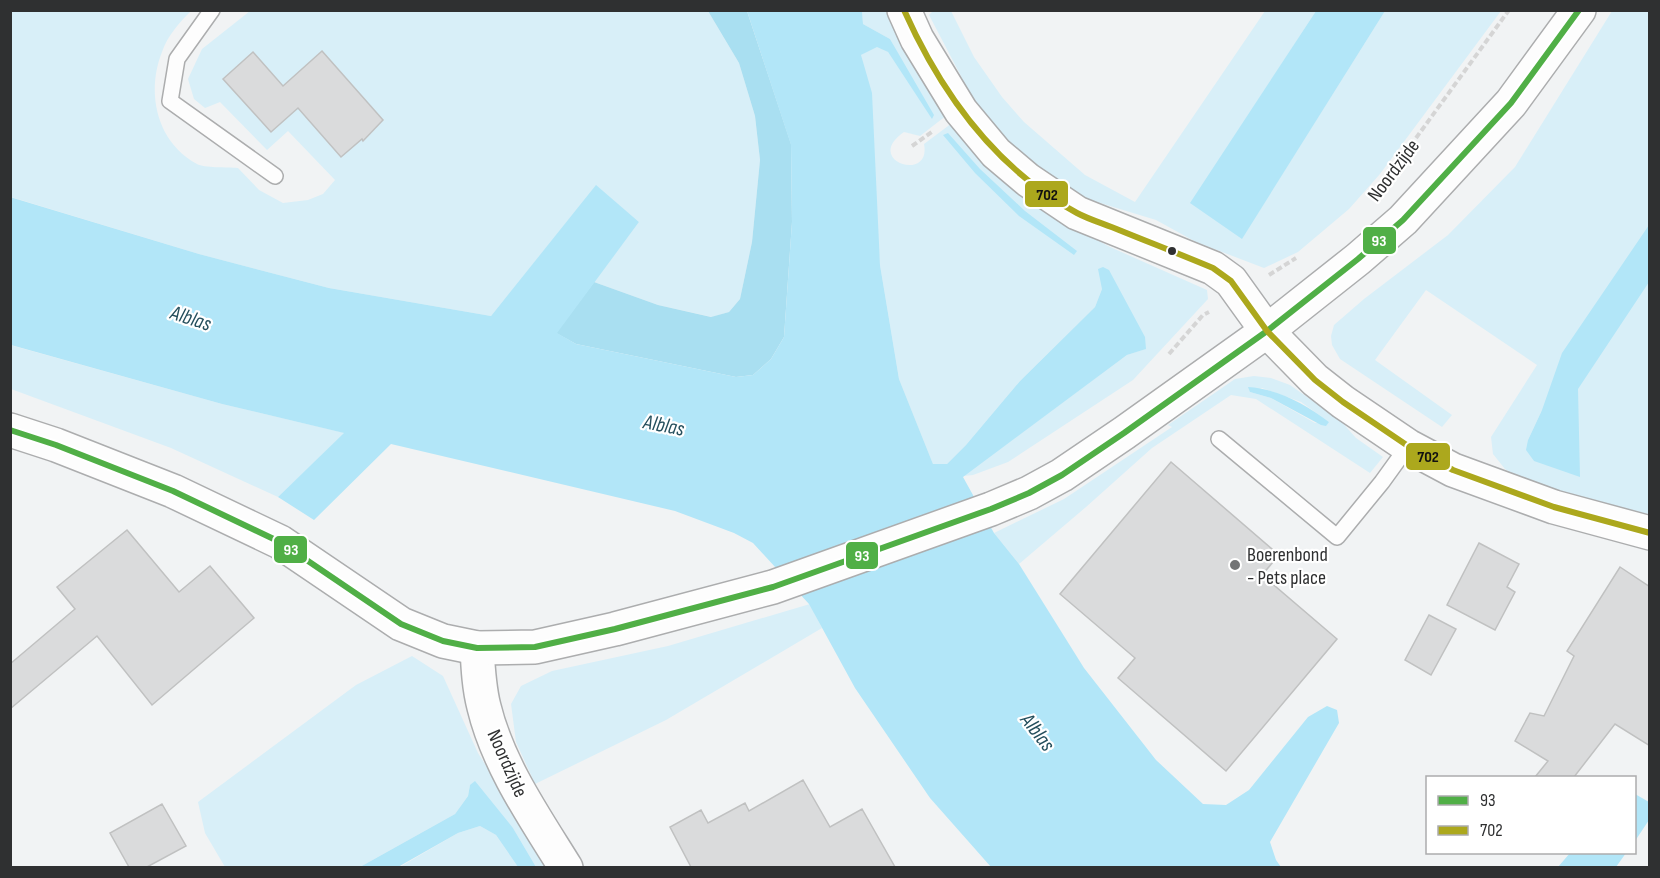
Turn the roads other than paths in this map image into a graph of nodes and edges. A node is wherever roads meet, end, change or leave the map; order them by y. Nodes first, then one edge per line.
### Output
1 (213, 10) edge
2 (904, 10) edge
3 (1579, 10) edge
4 (275, 176) dead end
5 (1268, 331) junction
6 (10, 430) edge
7 (1219, 440) dead end
8 (1408, 446) junction
9 (1650, 533) edge
10 (477, 648) junction
11 (566, 867) edge

1 - 4 lane
2 - 5 main road
3 - 5 main road
5 - 8 main road
5 - 10 main road
6 - 10 main road
7 - 8 lane
8 - 9 main road
10 - 11 main road, Noordzijde

